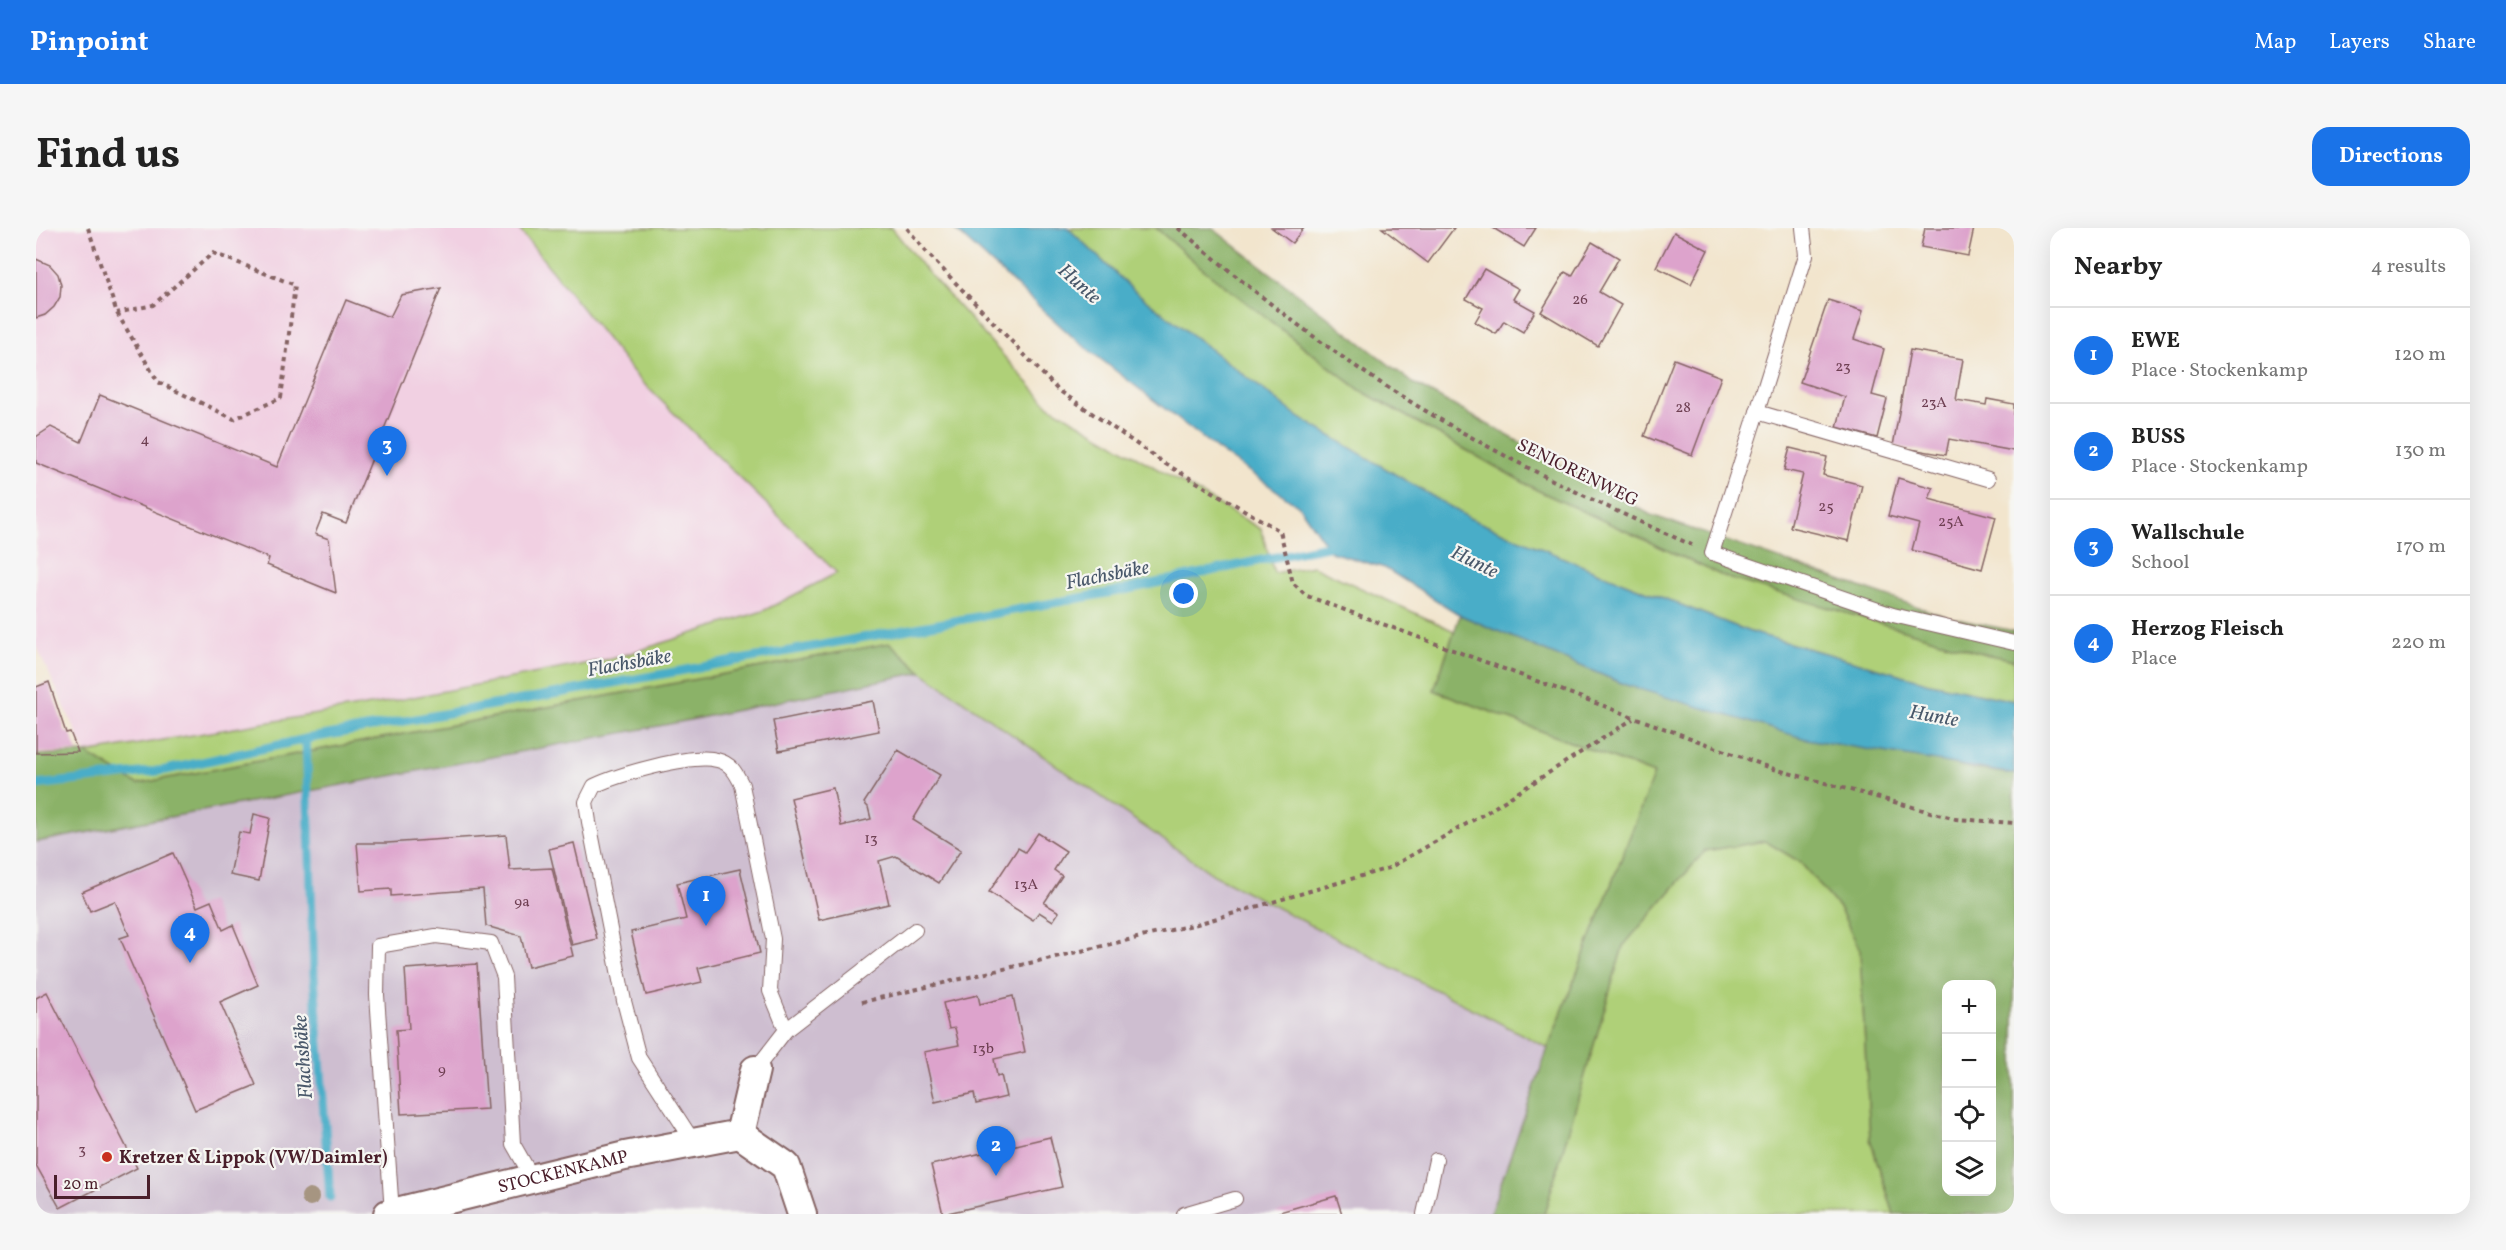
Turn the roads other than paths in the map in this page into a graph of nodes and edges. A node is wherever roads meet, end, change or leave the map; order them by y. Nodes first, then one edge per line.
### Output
1 (1803, 228) edge
2 (1756, 412) junction
3 (1988, 479) dead end
4 (2014, 643) edge
5 (915, 930) dead end
6 (786, 1030) junction
7 (755, 1070) joint
8 (740, 1134) junction
9 (695, 1144) junction
10 (1436, 1160) dead end
11 (533, 1179) junction
12 (1235, 1199) dead end
13 (390, 1214) edge
14 (802, 1214) edge
15 (1184, 1214) edge
16 (1424, 1214) edge

1 - 2 lane
2 - 3 lane
2 - 4 lane
5 - 6 lane
6 - 7 lane
6 - 9 lane
7 - 8 street
8 - 9 street, STOCKENKAMP
8 - 14 street
9 - 11 street, STOCKENKAMP
10 - 16 lane
11 - 13 street, STOCKENKAMP
11 - 13 lane
12 - 15 lane

